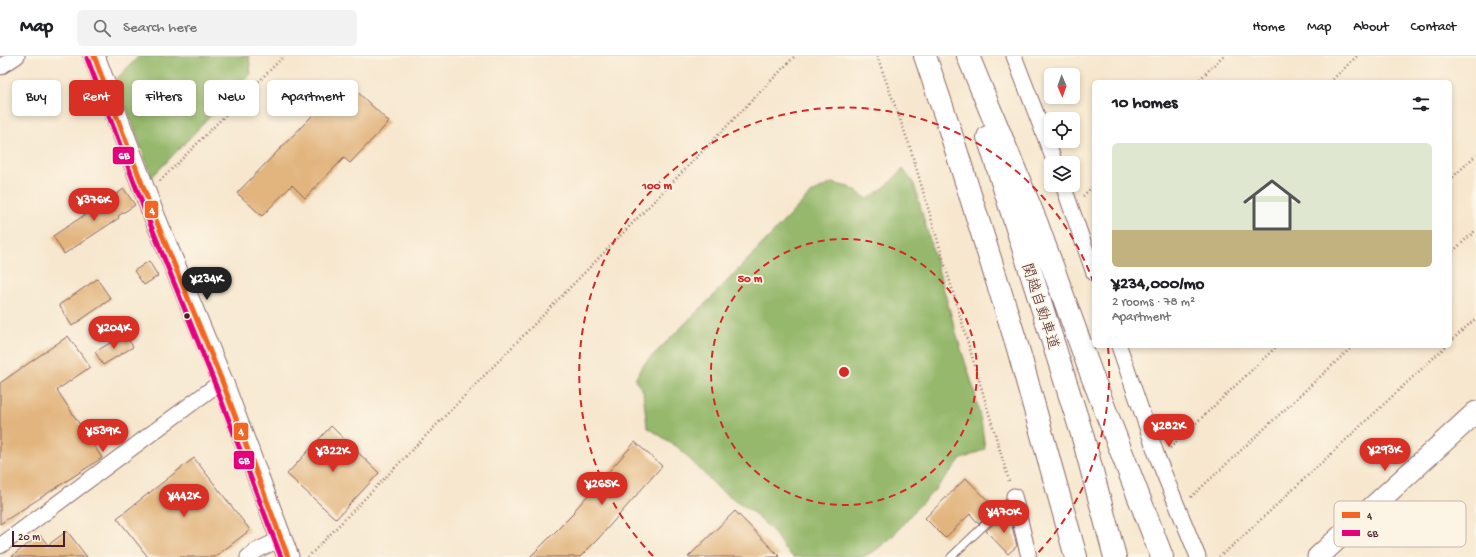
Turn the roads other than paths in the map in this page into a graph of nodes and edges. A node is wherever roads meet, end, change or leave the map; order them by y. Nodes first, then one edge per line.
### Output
1 (17, 56) edge
2 (94, 56) edge
3 (924, 56) edge
4 (962, 56) edge
5 (968, 56) edge
6 (1014, 56) edge
7 (0, 67) edge
8 (1052, 156) edge
9 (1065, 192) edge
10 (1092, 267) edge
11 (1120, 348) edge
12 (222, 381) junction
13 (1476, 412) edge
14 (1014, 496) joint
15 (1379, 501) edge
16 (1334, 542) edge
17 (0, 546) edge
18 (285, 548) edge
19 (248, 557) edge
20 (951, 557) edge
21 (1029, 557) edge
22 (1076, 557) edge
23 (1116, 557) edge
24 (1162, 557) edge
25 (1198, 557) edge
26 (1318, 557) edge

1 - 7 street
2 - 12 street
3 - 22 highway
4 - 23 highway, 関越自動車道
5 - 24 highway
6 - 8 street
9 - 10 street
11 - 25 street
12 - 17 street
12 - 18 street
13 - 15 street
14 - 20 lane
14 - 21 street
16 - 26 street
18 - 19 street

